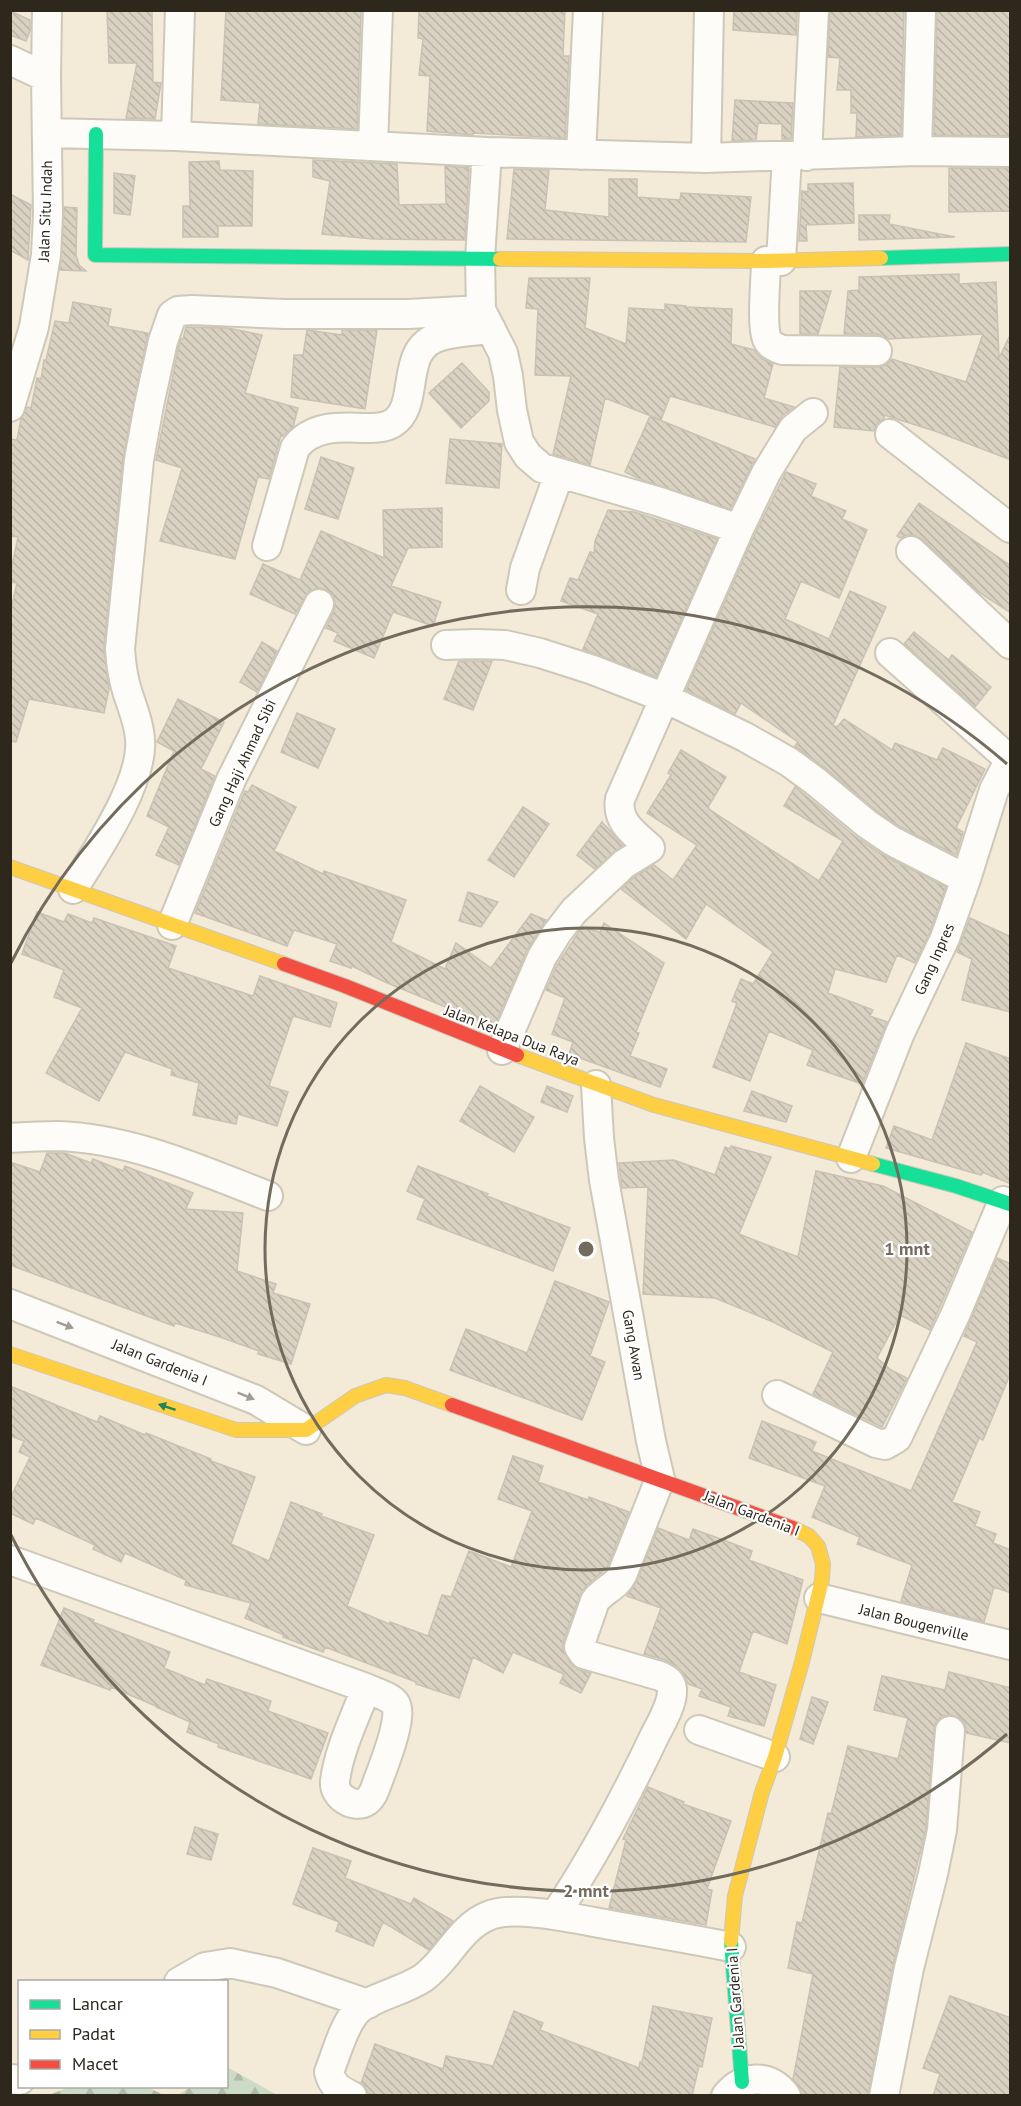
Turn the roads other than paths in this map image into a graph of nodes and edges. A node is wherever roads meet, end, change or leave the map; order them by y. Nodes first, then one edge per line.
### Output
1 (47, 10) edge
2 (180, 10) edge
3 (378, 10) edge
4 (588, 10) edge
5 (709, 10) edge
6 (814, 10) edge
7 (921, 10) edge
8 (10, 60) edge
9 (46, 77) junction
10 (47, 133) junction
11 (96, 134) junction
12 (176, 136) junction
13 (373, 146) junction
14 (917, 151) junction
15 (488, 152) junction
16 (1011, 152) edge
17 (581, 155) junction
18 (797, 156) junction
19 (706, 158) junction
20 (1011, 254) edge
21 (480, 258) junction
22 (773, 261) junction
23 (486, 320) junction
24 (877, 351) dead end
25 (10, 407) edge
26 (813, 413) dead end
27 (890, 434) dead end
28 (559, 474) junction
29 (1011, 528) edge
30 (739, 530) junction
31 (267, 546) dead end
32 (911, 551) dead end
33 (521, 590) dead end
34 (320, 604) dead end
35 (1011, 644) edge
36 (446, 645) dead end
37 (890, 653) dead end
38 (665, 698) junction
39 (1010, 759) edge
40 (10, 867) edge
41 (966, 879) junction
42 (73, 889) junction
43 (172, 925) junction
44 (502, 1050) junction
45 (596, 1085) junction
46 (10, 1138) edge
47 (851, 1158) junction
48 (268, 1196) dead end
49 (1007, 1202) edge
50 (10, 1304) edge
51 (10, 1354) edge
52 (777, 1395) dead end
53 (306, 1430) junction
54 (660, 1479) junction
55 (10, 1560) edge
56 (819, 1598) junction
57 (1011, 1645) edge
58 (366, 1688) dead end
59 (699, 1730) dead end
60 (950, 1731) dead end
61 (775, 1757) junction
62 (555, 1915) junction
63 (731, 1947) junction
64 (182, 1980) edge
65 (368, 2004) junction
66 (734, 2089) edge
67 (352, 2096) edge
68 (786, 2096) edge
69 (884, 2096) edge

1 - 9 street, Jalan Situ Indah
2 - 12 street
3 - 13 street
4 - 17 street
5 - 19 street
6 - 18 street
7 - 14 street
8 - 9 street
9 - 10 street, Jalan Situ Indah
10 - 11 street
10 - 25 street, Jalan Situ Indah
11 - 12 street
11 - 21 street
12 - 13 street
13 - 15 street
14 - 16 street
14 - 18 street
15 - 17 street
15 - 21 street
17 - 19 street
18 - 19 street
18 - 22 street
20 - 22 street
21 - 22 street
21 - 23 street
22 - 24 street
23 - 28 street
23 - 31 street
23 - 42 street
26 - 30 street
27 - 29 street
28 - 30 street
28 - 33 street
30 - 38 street
32 - 35 street
34 - 43 street, Gang Haji Ahmad Sibi
36 - 38 street
37 - 39 street
38 - 41 street
38 - 44 street
39 - 41 street, Gang Inpres
40 - 42 street, Jalan Kelapa Dua Raya
41 - 47 street, Gang Inpres
42 - 43 street, Jalan Kelapa Dua Raya
43 - 44 street, Jalan Kelapa Dua Raya
44 - 45 street, Jalan Kelapa Dua Raya
45 - 47 street, Jalan Kelapa Dua Raya
45 - 54 street, Gang Awan
46 - 48 street
47 - 49 street, Jalan Kelapa Dua Raya
49 - 52 street
50 -> 53 street, Jalan Gardenia I
53 -> 51 street
53 - 54 street, Jalan Gardenia I
54 - 56 street, Jalan Gardenia I
54 - 62 street
55 - 58 street
56 - 57 street, Jalan Bougenville
56 - 61 street, Jalan Gardenia I
59 - 61 street
60 - 69 street
61 - 63 street, Jalan Gardenia I
62 - 63 street
62 - 65 street
63 - 66 street, Jalan Gardenia I
64 - 65 street
65 - 67 street
66 - 68 street

